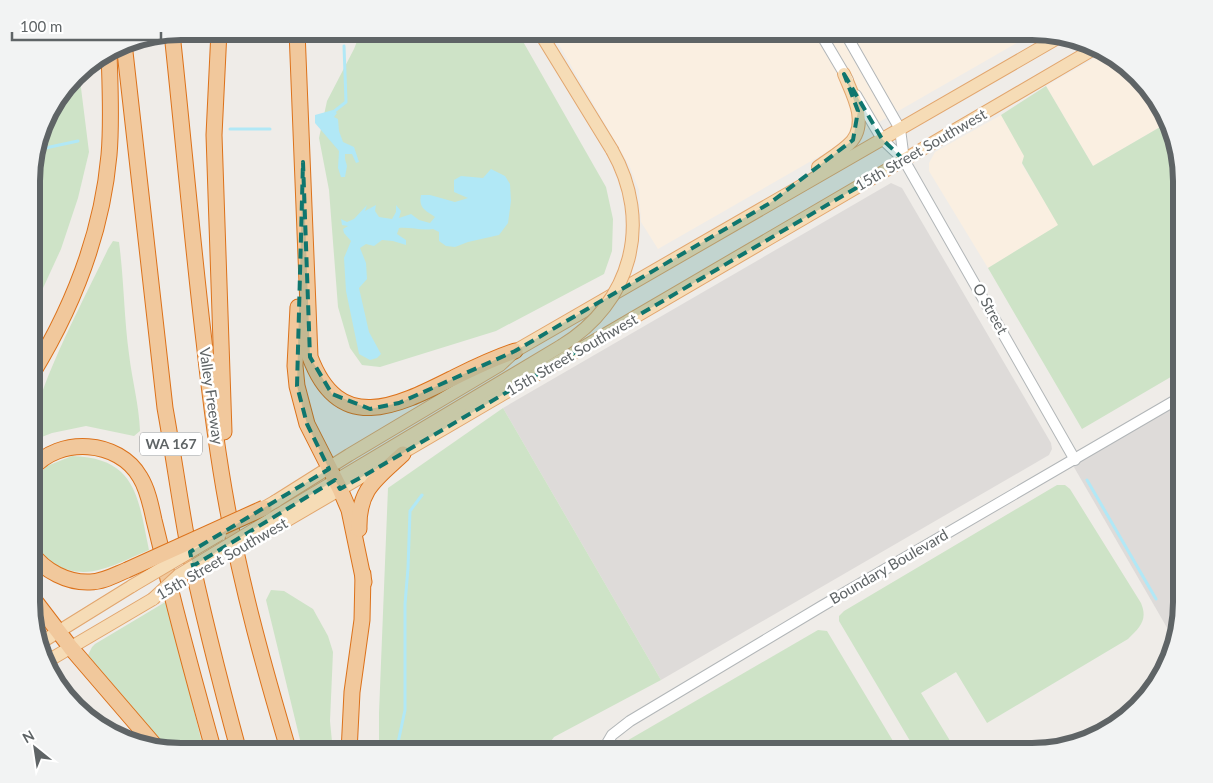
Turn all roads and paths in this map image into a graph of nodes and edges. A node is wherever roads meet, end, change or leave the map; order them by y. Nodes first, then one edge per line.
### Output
1 (173, 40) edge
2 (219, 40) edge
3 (297, 40) edge
4 (545, 40) edge
5 (824, 40) edge
6 (849, 40) edge
7 (1052, 41) edge
8 (134, 49) edge
9 (125, 52) edge
10 (1089, 52) edge
11 (109, 60) edge
12 (844, 74) junction
13 (900, 129) junction
14 (134, 131) junction
15 (882, 139) junction
16 (904, 160) junction
17 (303, 162) junction
18 (770, 203) junction
19 (515, 351) junction
20 (40, 360) edge
21 (1173, 402) edge
22 (402, 454) junction
23 (1075, 460) junction
24 (40, 463) edge
25 (335, 479) junction
26 (270, 505) junction
27 (227, 506) junction
28 (40, 563) edge
29 (364, 582) junction
30 (40, 608) edge
31 (58, 632) junction
32 (45, 640) edge
33 (71, 648) junction
34 (52, 659) edge
35 (149, 739) edge
36 (211, 743) edge
37 (237, 743) edge
38 (286, 743) edge
39 (349, 743) edge
40 (607, 743) edge

1 - 27 highway, Valley Freeway / WA 167
2 - 27 highway
3 - 17 highway
4 - 25 main road, bridge
5 - 12 street, O Street
6 - 13 street
7 - 13 main road, 15th Street Southwest
8 - 14 highway
9 - 14 highway, WA 167
10 - 16 main road, 15th Street Southwest
11 - 20 highway
12 - 15 street, O Street
12 - 18 main road
13 - 15 main road, 15th Street Southwest
13 - 16 street, O Street
14 - 37 highway, WA 167
15 - 16 street, O Street
15 - 18 main road, 15th Street Southwest
16 - 22 main road, 15th Street Southwest
16 - 23 street, O Street
17 - 19 highway
17 - 25 highway
18 - 19 main road, 15th Street Southwest
19 - 25 main road, 15th Street Southwest
21 - 23 street, Boundary Boulevard
22 - 25 main road, 15th Street Southwest
22 - 29 highway
23 - 40 street, Boundary Boulevard
24 - 36 highway
25 - 26 main road, 15th Street Southwest
25 - 29 highway
25 - 33 main road, 15th Street Southwest, bridge
26 - 28 highway, bridge
26 - 31 main road, 15th Street Southwest, bridge
27 - 38 highway, Valley Freeway / WA 167
29 - 39 highway
30 - 31 highway
31 - 32 main road, 15th Street Southwest
31 - 33 highway
33 - 34 main road, 15th Street Southwest
33 - 35 highway

